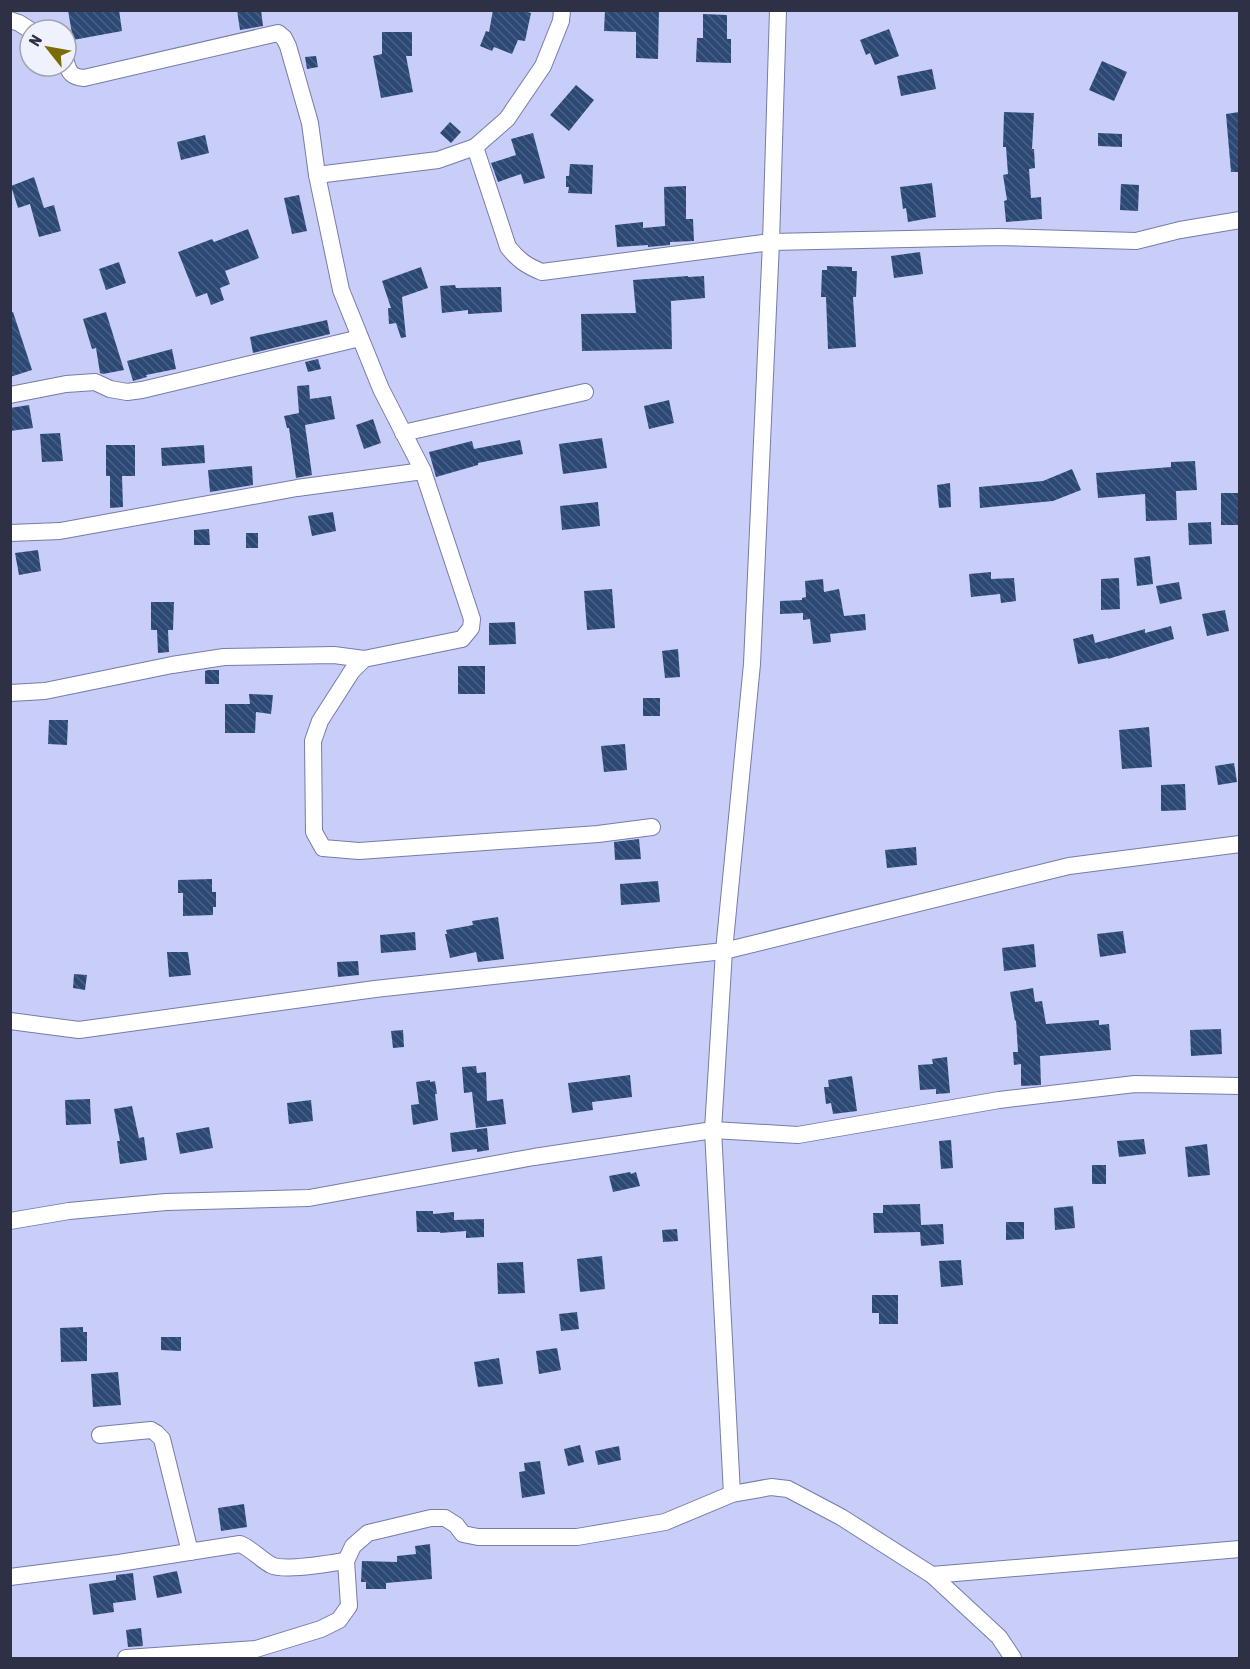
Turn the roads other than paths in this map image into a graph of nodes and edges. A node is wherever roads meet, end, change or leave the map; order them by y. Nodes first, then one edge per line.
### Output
1 (562, 10) edge
2 (778, 10) edge
3 (78, 77) edge
4 (475, 147) junction
5 (316, 175) junction
6 (1239, 220) edge
7 (771, 243) junction
8 (360, 338) junction
9 (585, 392) dead end
10 (10, 395) edge
11 (404, 433) junction
12 (423, 471) junction
13 (10, 533) edge
14 (364, 659) junction
15 (10, 693) edge
16 (652, 827) dead end
17 (1239, 844) edge
18 (724, 951) junction
19 (10, 1021) edge
20 (1239, 1086) edge
21 (713, 1130) junction
22 (10, 1221) edge
23 (100, 1435) dead end
24 (732, 1494) junction
25 (1239, 1549) edge
26 (190, 1552) junction
27 (346, 1561) junction
28 (932, 1575) junction
29 (10, 1577) edge
30 (126, 1659) edge
31 (1013, 1659) edge

1 - 4 street
2 - 7 street
3 - 5 street
4 - 5 street
4 - 7 street
5 - 8 street
6 - 7 street
7 - 18 street
8 - 10 street
8 - 11 street
9 - 11 street
11 - 12 street
12 - 13 street
12 - 14 street
14 - 15 street
14 - 16 street
17 - 18 street
18 - 19 street
18 - 21 street
20 - 21 street
21 - 22 street
21 - 24 street
23 - 26 street
24 - 27 street
24 - 28 street
25 - 28 street
26 - 27 street
26 - 29 street
27 - 30 street
28 - 31 street

